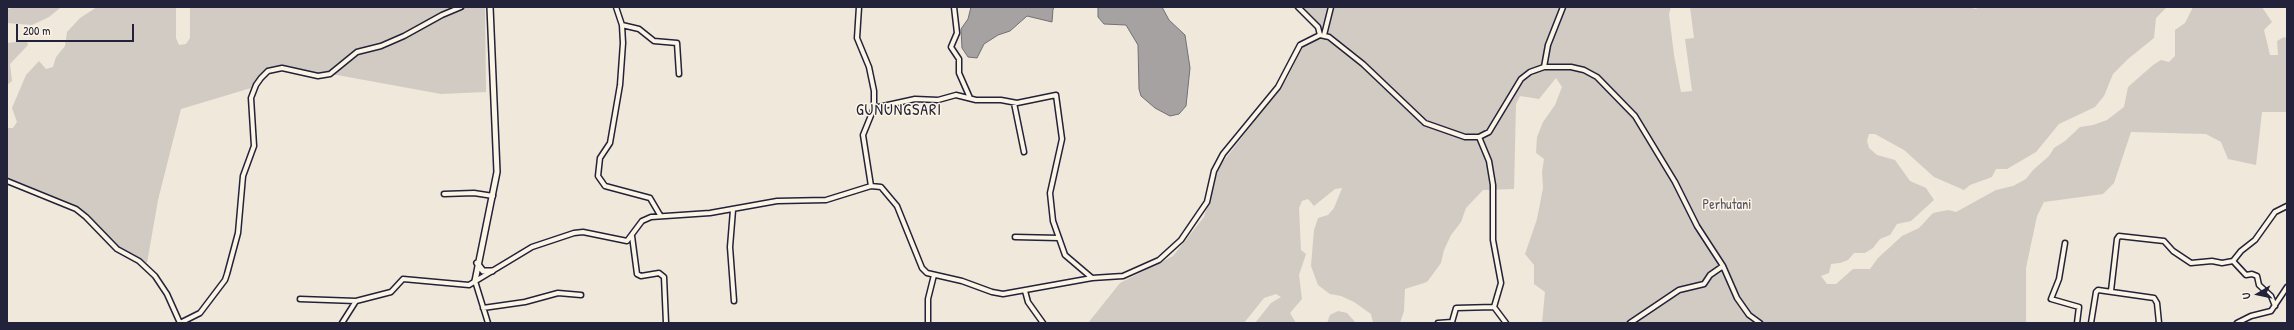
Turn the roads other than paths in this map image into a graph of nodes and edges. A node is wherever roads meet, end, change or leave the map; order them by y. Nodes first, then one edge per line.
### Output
1 (461, 7) edge
2 (490, 7) edge
3 (616, 7) edge
4 (859, 7) edge
5 (954, 7) edge
6 (1298, 7) edge
7 (1331, 7) edge
8 (1563, 7) edge
9 (622, 25) junction
10 (1322, 35) junction
11 (1544, 67) junction
12 (679, 74) dead end
13 (970, 98) junction
14 (1014, 103) junction
15 (874, 108) junction
16 (1479, 137) junction
17 (1024, 152) dead end
18 (7, 181) edge
19 (871, 186) junction
20 (444, 194) dead end
21 (493, 196) junction
22 (2287, 206) edge
23 (733, 210) junction
24 (660, 216) junction
25 (632, 236) junction
26 (1015, 237) dead end
27 (1060, 238) junction
28 (2065, 243) dead end
29 (2233, 261) junction
30 (477, 263) junction
31 (1723, 266) junction
32 (492, 271) junction
33 (934, 275) junction
34 (1092, 278) junction
35 (475, 281) junction
36 (2287, 286) edge
37 (1025, 291) junction
38 (2111, 291) junction
39 (581, 295) dead end
40 (300, 299) dead end
41 (356, 301) junction
42 (734, 301) dead end
43 (2276, 306) junction
44 (1494, 307) junction
45 (483, 308) junction
46 (180, 323) edge
47 (342, 323) edge
48 (488, 323) edge
49 (666, 323) edge
50 (928, 323) edge
51 (1042, 323) edge
52 (1438, 323) edge
53 (1506, 323) edge
54 (1630, 323) edge
55 (1760, 323) edge
56 (2077, 323) edge
57 (2091, 323) edge
58 (2159, 323) edge
59 (2239, 323) edge

1 - 46 street
2 - 21 main road
3 - 9 street
4 - 15 street
5 - 13 street
6 - 10 street
7 - 10 street
8 - 11 street
9 - 12 street
9 - 24 street
10 - 16 street
10 - 34 street
11 - 16 street
11 - 31 street
13 - 14 street
13 - 15 street
14 - 17 street
14 - 27 street
15 - 19 street
16 - 44 street
18 - 46 street
19 - 23 street
19 - 33 street
20 - 21 street
21 - 30 main road
22 - 29 street
23 - 24 street
23 - 42 street
24 - 25 street
25 - 32 street
25 - 49 street
26 - 27 street
27 - 34 street
28 - 56 street
29 - 38 street
29 - 43 street
30 - 32 main road
30 - 35 main road
31 - 54 street
31 - 55 street
32 - 35 street
33 - 37 street
33 - 50 street
34 - 37 street
35 - 41 street
35 - 45 street
36 - 43 street
37 - 51 street
38 - 57 street
38 - 58 street
39 - 45 street
40 - 41 street
41 - 47 street
43 - 59 street
44 - 52 street
44 - 53 street
45 - 48 street

